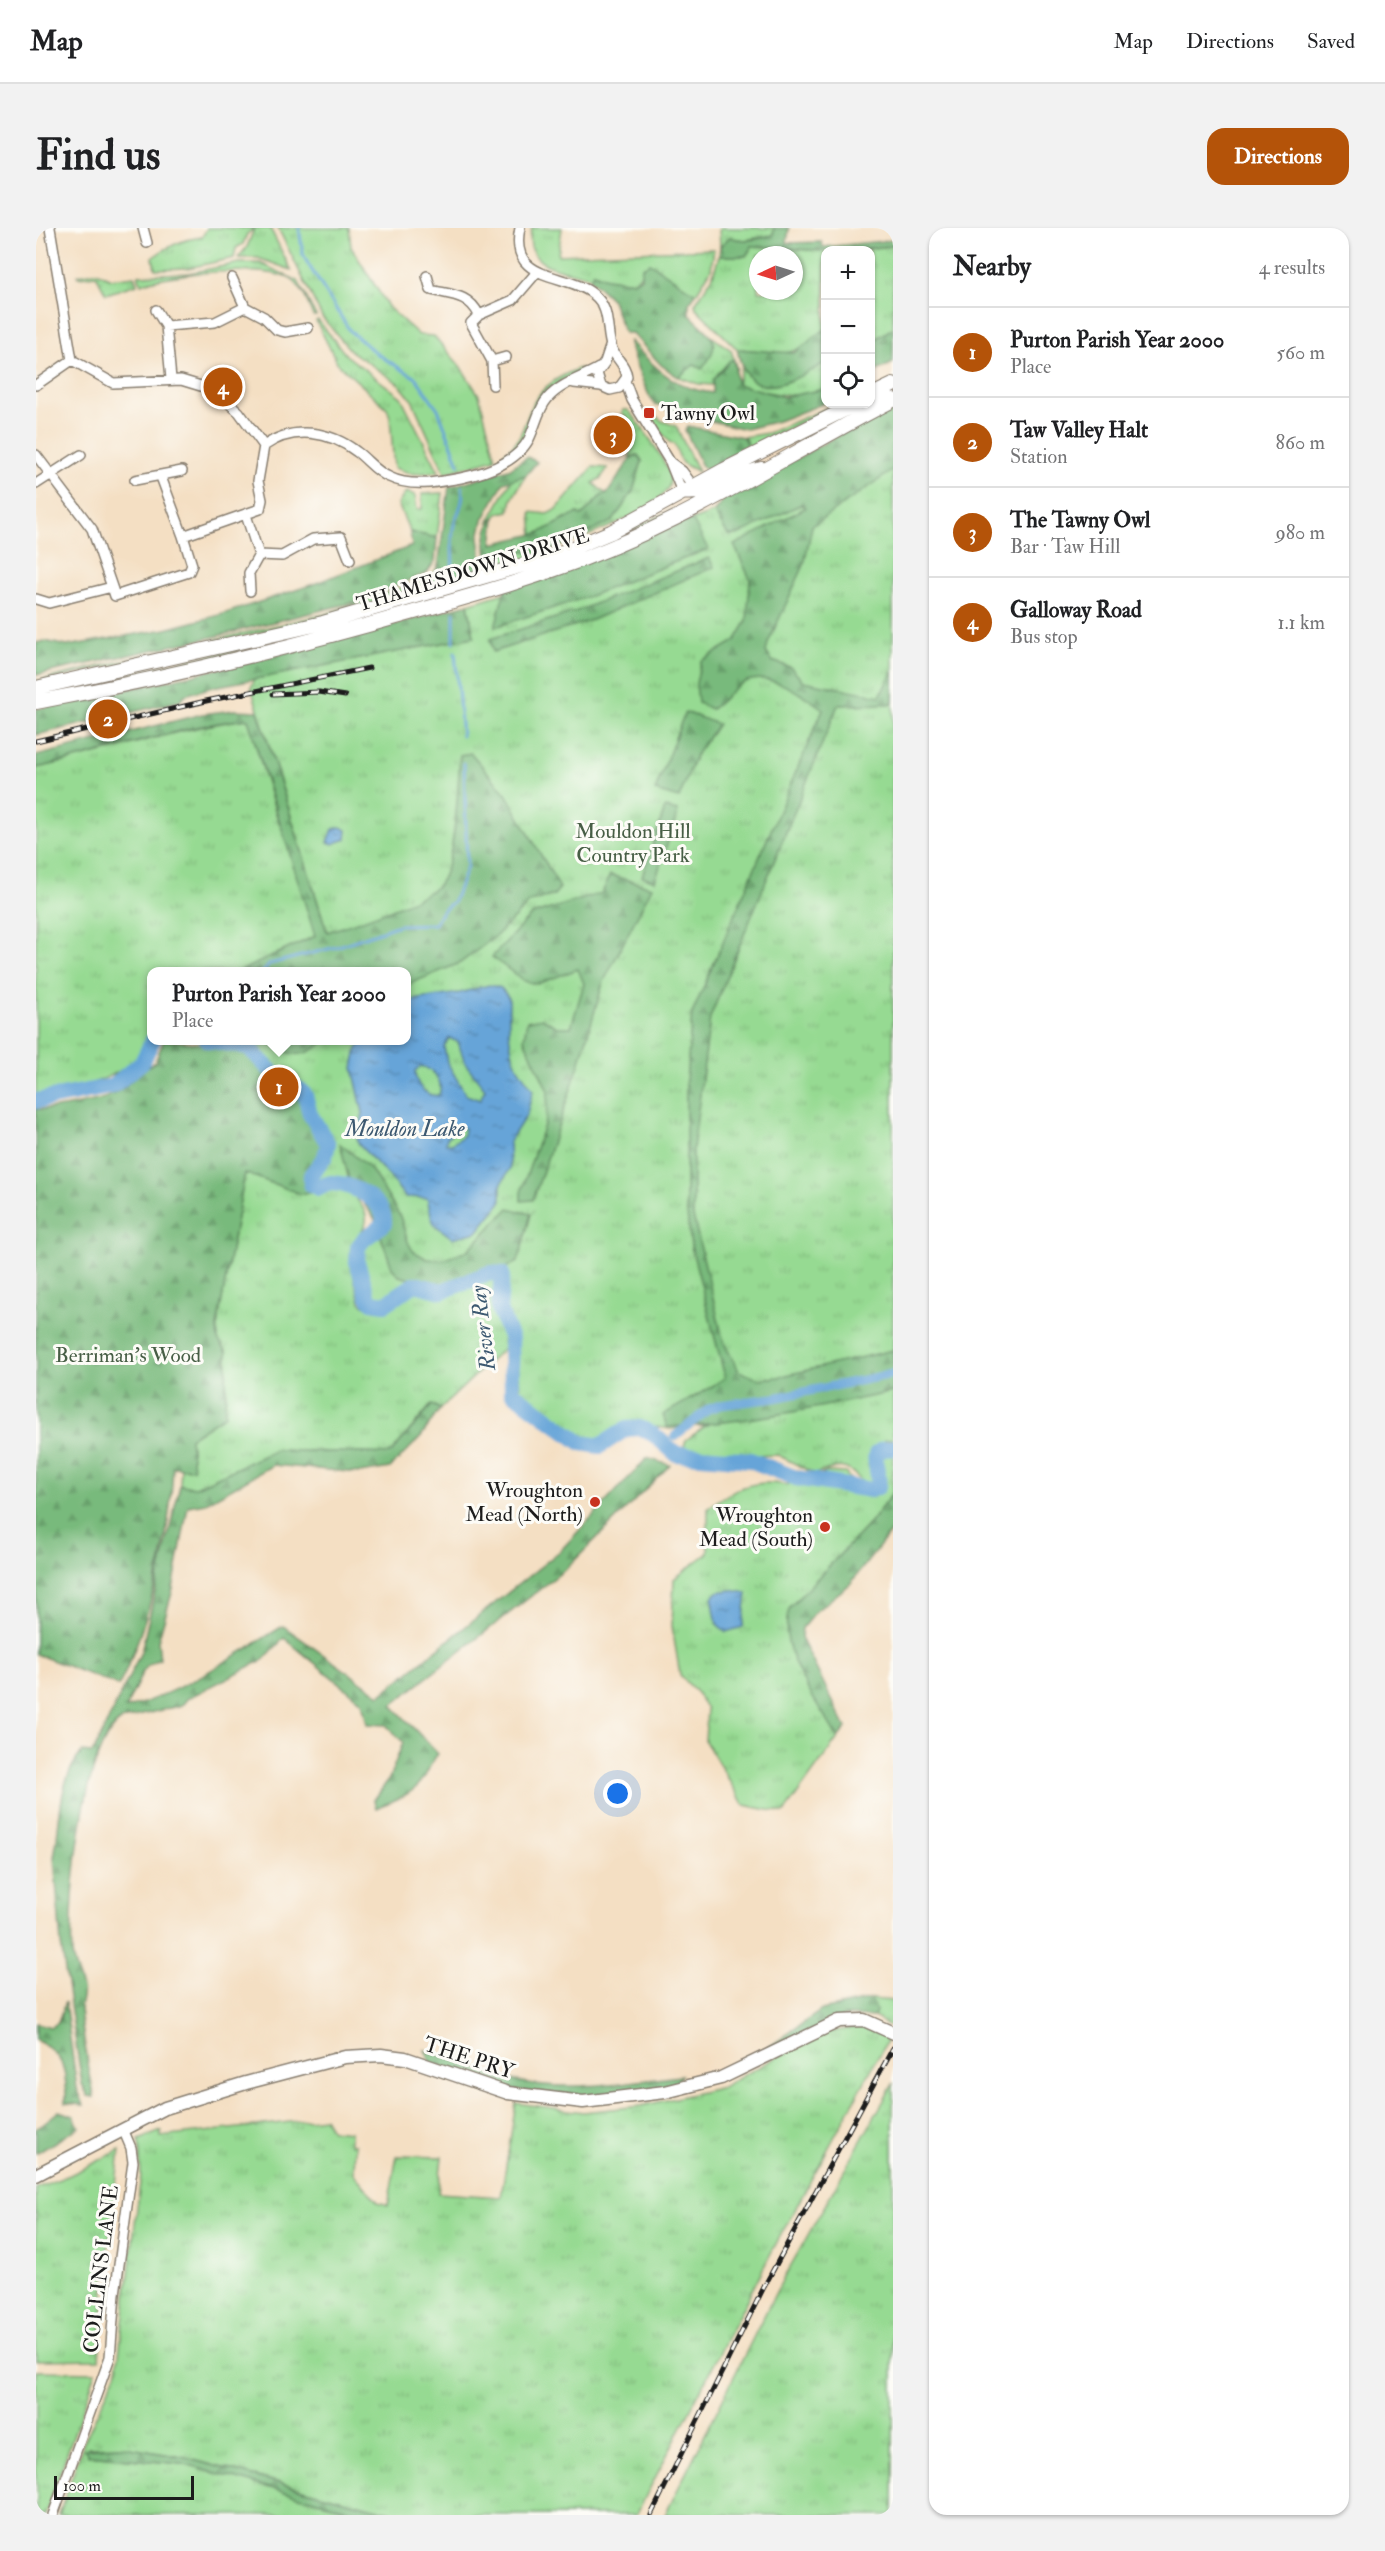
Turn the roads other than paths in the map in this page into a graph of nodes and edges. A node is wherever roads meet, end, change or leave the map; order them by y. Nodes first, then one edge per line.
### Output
1 (50, 228) edge
2 (142, 228) edge
3 (520, 228) edge
4 (147, 243) dead end
5 (537, 272) junction
6 (427, 276) dead end
7 (232, 278) dead end
8 (245, 307) junction
9 (156, 310) dead end
10 (479, 315) junction
11 (166, 326) junction
12 (308, 328) dead end
13 (611, 344) junction
14 (506, 357) dead end
15 (72, 360) junction
16 (492, 361) junction
17 (618, 362) junction
18 (602, 365) junction
19 (171, 380) junction
20 (625, 381) junction
21 (574, 383) junction
22 (36, 385) edge
23 (493, 385) dead end
24 (601, 386) junction
25 (893, 386) edge
26 (616, 389) junction
27 (875, 394) edge
28 (632, 400) junction
29 (893, 400) edge
30 (849, 408) edge
31 (264, 446) junction
32 (36, 455) edge
33 (81, 455) dead end
34 (182, 471) dead end
35 (50, 474) junction
36 (161, 477) junction
37 (135, 480) dead end
38 (36, 484) edge
39 (693, 498) junction
40 (246, 515) junction
41 (183, 536) junction
42 (259, 555) junction
43 (350, 560) dead end
44 (501, 579) junction
45 (112, 587) junction
46 (250, 591) dead end
47 (438, 598) junction
48 (36, 599) edge
49 (36, 688) edge
50 (36, 702) edge
51 (888, 2030) edge
52 (123, 2129) junction
53 (36, 2175) edge
54 (53, 2515) edge

1 - 15 street
2 - 4 street
3 - 5 street
5 - 10 street
5 - 13 street
6 - 10 street
7 - 8 street
8 - 11 street
8 - 12 street
9 - 11 street
10 - 16 street
11 - 19 street
13 - 17 street
13 - 18 street
14 - 16 street
15 - 19 street
15 - 22 street
16 - 23 street
17 - 18 street
17 - 20 street
18 - 21 street
18 - 24 street
19 - 31 street
20 - 26 street
20 - 28 street
21 - 24 street
21 - 31 street
24 - 26 street
25 - 27 main road
26 - 28 street
28 - 39 street
29 - 39 main road
30 - 39 main road, THAMESDOWN DRIVE
31 - 40 street
32 - 35 street
33 - 35 street
34 - 36 street
35 - 38 street
35 - 45 street
36 - 37 street
36 - 41 street
39 - 44 main road, THAMESDOWN DRIVE
39 - 44 main road, THAMESDOWN DRIVE
40 - 41 street
40 - 42 street
41 - 45 street
42 - 43 street
42 - 46 street
44 - 47 main road, THAMESDOWN DRIVE
45 - 48 street
47 - 49 main road, THAMESDOWN DRIVE
47 - 50 main road, THAMESDOWN DRIVE
51 - 52 main road, THE PRY
52 - 53 main road, THE PRY
52 - 54 street, COLLINS LANE

